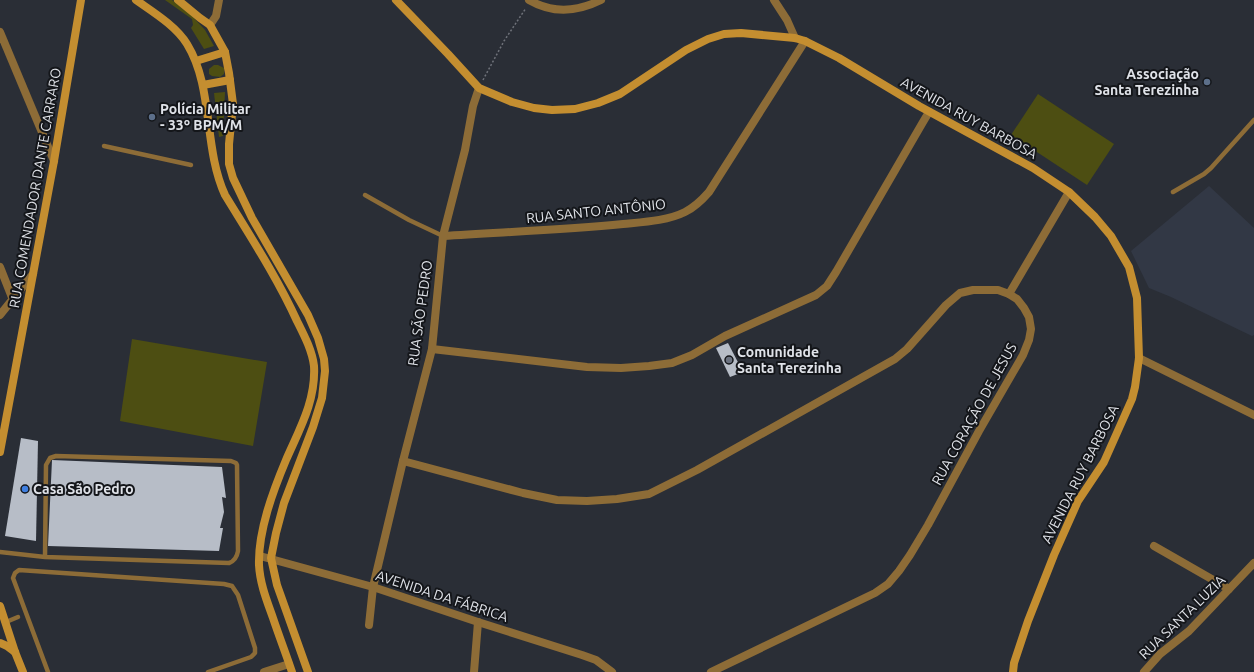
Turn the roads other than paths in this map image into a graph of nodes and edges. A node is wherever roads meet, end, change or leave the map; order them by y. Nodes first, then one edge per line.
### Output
1 (81, 0) edge
2 (136, 0) edge
3 (178, 0) edge
4 (219, 0) edge
5 (396, 0) edge
6 (602, 0) edge
7 (774, 0) edge
8 (530, 1) edge
9 (210, 25) junction
10 (0, 32) edge
11 (795, 38) junction
12 (805, 41) junction
13 (225, 52) junction
14 (196, 61) junction
15 (230, 80) junction
16 (203, 84) junction
17 (479, 88) junction
18 (929, 112) junction
19 (1254, 120) edge
20 (104, 146) dead end
21 (54, 161) junction
22 (191, 165) dead end
23 (1069, 192) junction
24 (1173, 192) dead end
25 (365, 196) dead end
26 (443, 236) junction
27 (0, 267) edge
28 (33, 274) junction
29 (1009, 294) junction
30 (13, 300) junction
31 (0, 315) edge
32 (432, 350) junction
33 (1139, 358) junction
34 (1254, 415) edge
35 (0, 452) edge
36 (402, 461) junction
37 (1154, 546) dead end
38 (0, 552) edge
39 (260, 556) junction
40 (45, 557) junction
41 (270, 558) junction
42 (1254, 563) edge
43 (373, 587) junction
44 (1229, 589) junction
45 (0, 606) edge
46 (18, 617) dead end
47 (6, 622) junction
48 (478, 622) junction
49 (369, 626) dead end
50 (0, 643) edge
51 (15, 652) junction
52 (289, 664) junction
53 (23, 672) edge
54 (48, 672) edge
55 (208, 672) edge
56 (264, 672) edge
57 (292, 672) edge
58 (308, 672) edge
59 (474, 672) edge
60 (612, 672) edge
61 (711, 672) edge
62 (1013, 672) edge
63 (1144, 672) edge

1 - 21 street, RUA COMENDADOR DANTE CARRARO
2 - 14 street
3 - 9 street
4 - 9 street
5 - 17 street, AVENIDA RUY BARBOSA
6 - 8 street
7 - 11 street
9 - 13 street
10 - 21 street
11 - 12 street, AVENIDA RUY BARBOSA
11 - 17 street, AVENIDA RUY BARBOSA
12 - 18 street, AVENIDA RUY BARBOSA
12 - 26 street, RUA SANTO ANTÔNIO
13 - 14 street
13 - 15 street
14 - 16 street
15 - 16 street
15 - 41 street
16 - 39 street
17 - 26 street, RUA SÃO PEDRO
18 - 23 street, AVENIDA RUY BARBOSA
18 - 32 street
19 - 24 lane
20 - 22 lane
21 - 28 street, RUA COMENDADOR DANTE CARRARO
23 - 29 street
23 - 33 street, AVENIDA RUY BARBOSA
25 - 26 lane
26 - 32 street, RUA SÃO PEDRO
27 - 30 street
28 - 30 street
28 - 35 street, RUA COMENDADOR DANTE CARRARO
29 - 36 street
29 - 61 street, RUA CORAÇÃO DE JESUS
30 - 31 street
32 - 36 street, RUA SÃO PEDRO
33 - 34 street
33 - 62 street, AVENIDA RUY BARBOSA
36 - 43 street, RUA SÃO PEDRO
37 - 44 street
38 - 40 lane
39 - 41 street, AVENIDA DA FÁBRICA
39 - 52 street
40 - 40 lane
41 - 43 street, AVENIDA DA FÁBRICA
41 - 58 street
42 - 44 street, RUA SANTA LUZIA
43 - 48 street, AVENIDA DA FÁBRICA
43 - 49 street, RUA SÃO PEDRO
44 - 63 street, RUA SANTA LUZIA
45 - 47 street
46 - 47 lane
47 - 51 street
48 - 59 street
48 - 60 street, AVENIDA DA FÁBRICA
50 - 51 street
51 - 53 street
52 - 56 street
52 - 57 street
54 - 55 lane

